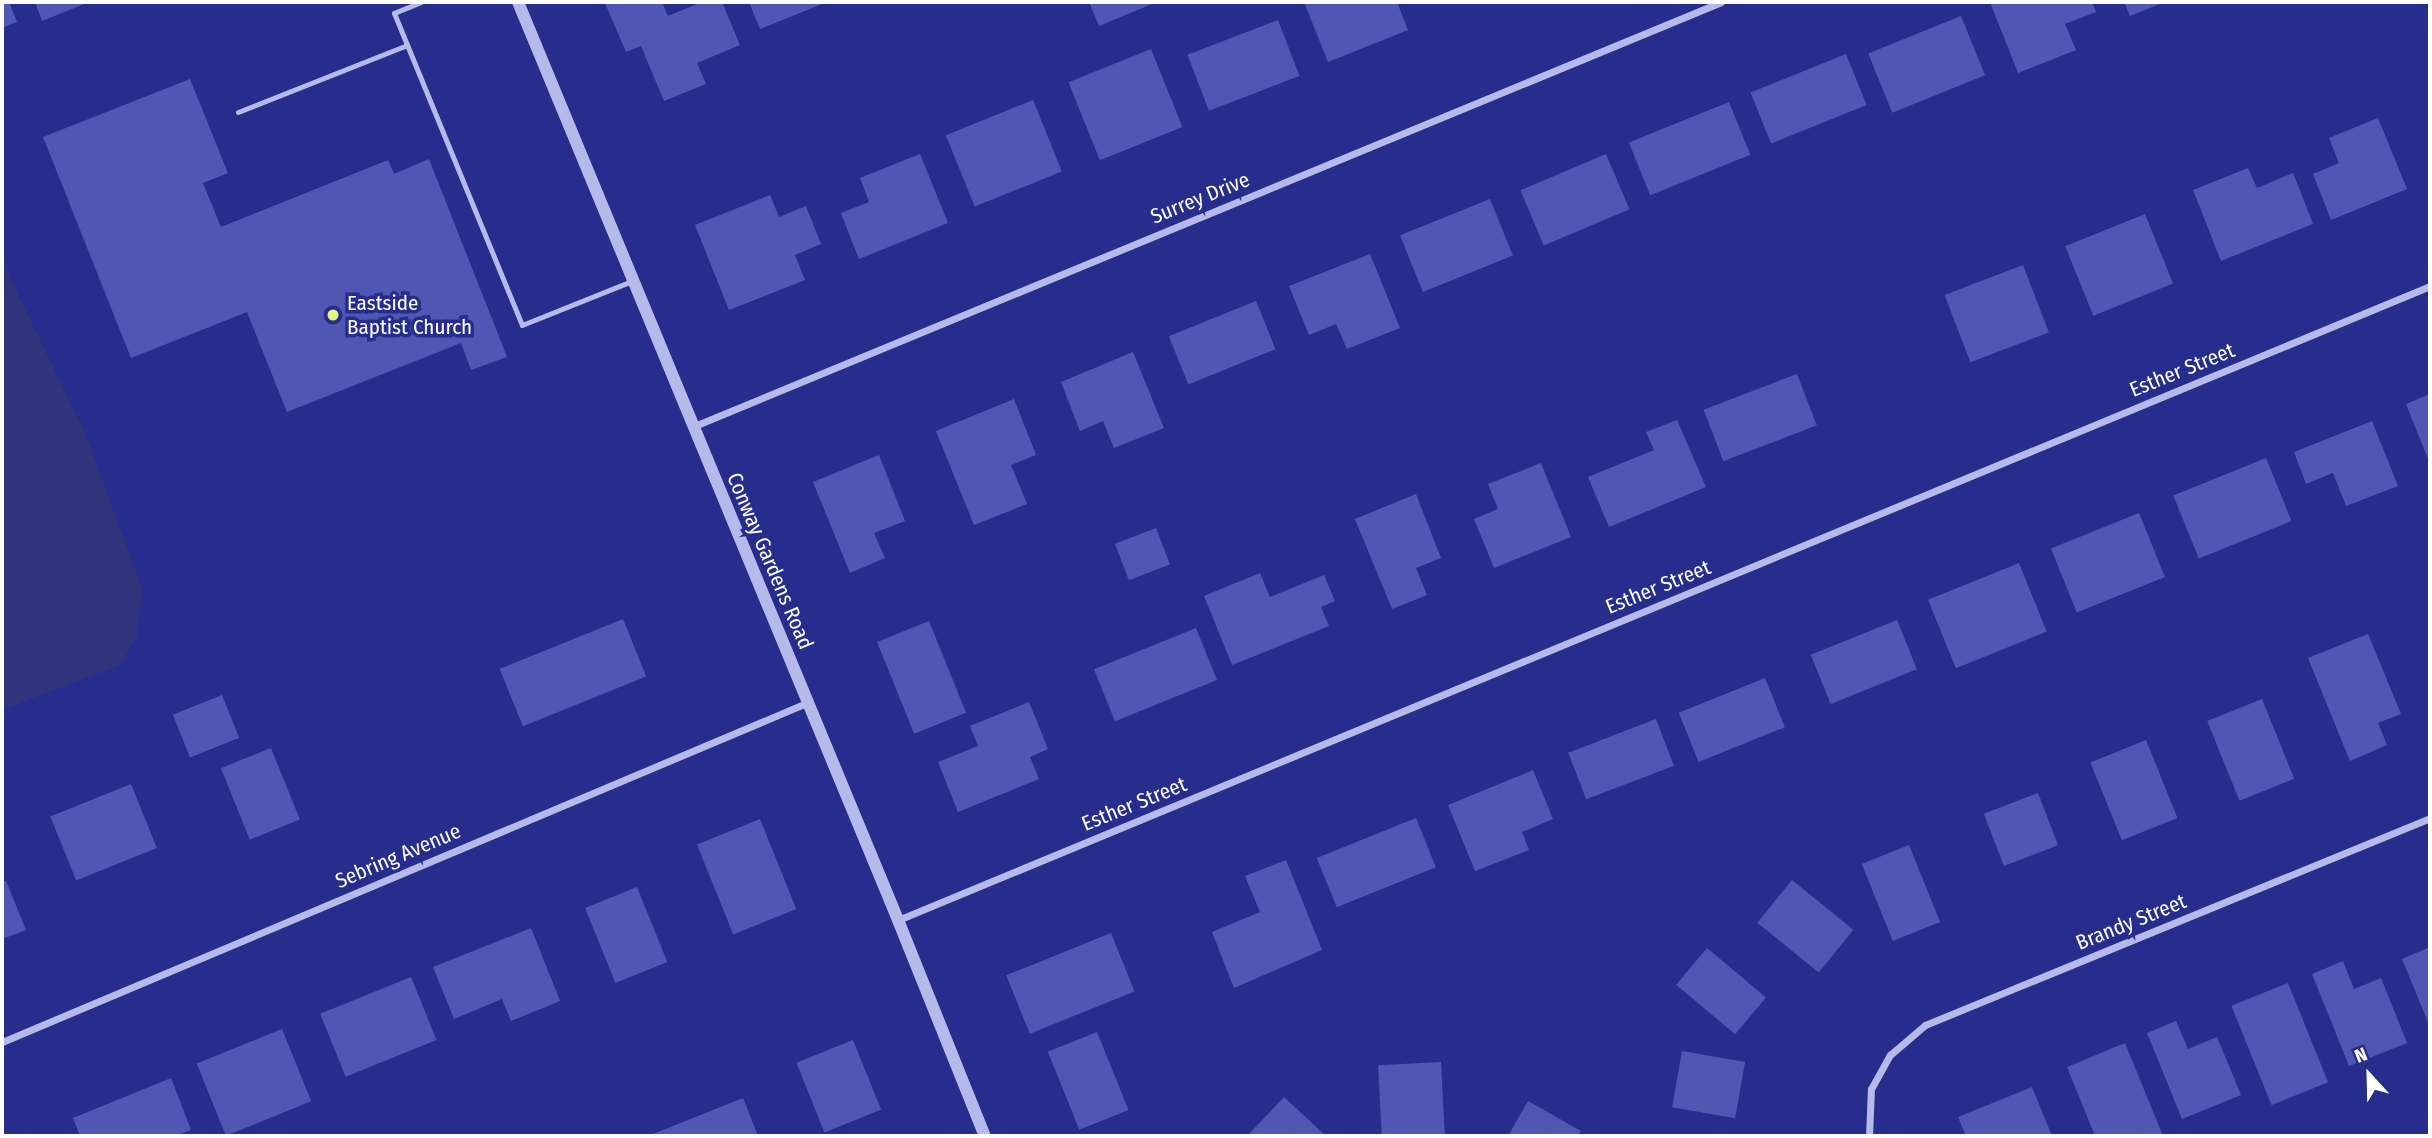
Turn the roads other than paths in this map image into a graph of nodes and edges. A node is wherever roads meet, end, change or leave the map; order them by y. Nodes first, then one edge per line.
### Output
1 (422, 2) edge
2 (518, 2) edge
3 (1721, 2) edge
4 (407, 45) junction
5 (238, 112) dead end
6 (632, 281) junction
7 (2430, 286) edge
8 (692, 427) junction
9 (809, 702) junction
10 (2430, 818) edge
11 (898, 920) junction
12 (2, 1042) edge
13 (985, 1136) edge
14 (1869, 1136) edge

1 - 4 lane
2 - 6 street, Conway Gardens Road
3 - 8 street, Surrey Drive
4 - 5 lane
4 - 6 lane
6 - 8 street, Conway Gardens Road
7 - 11 street, Esther Street
8 - 9 street, Conway Gardens Road
9 - 11 street, Conway Gardens Road
9 - 12 street, Sebring Avenue
10 - 14 street, Brandy Street
11 - 13 street, Conway Gardens Road

